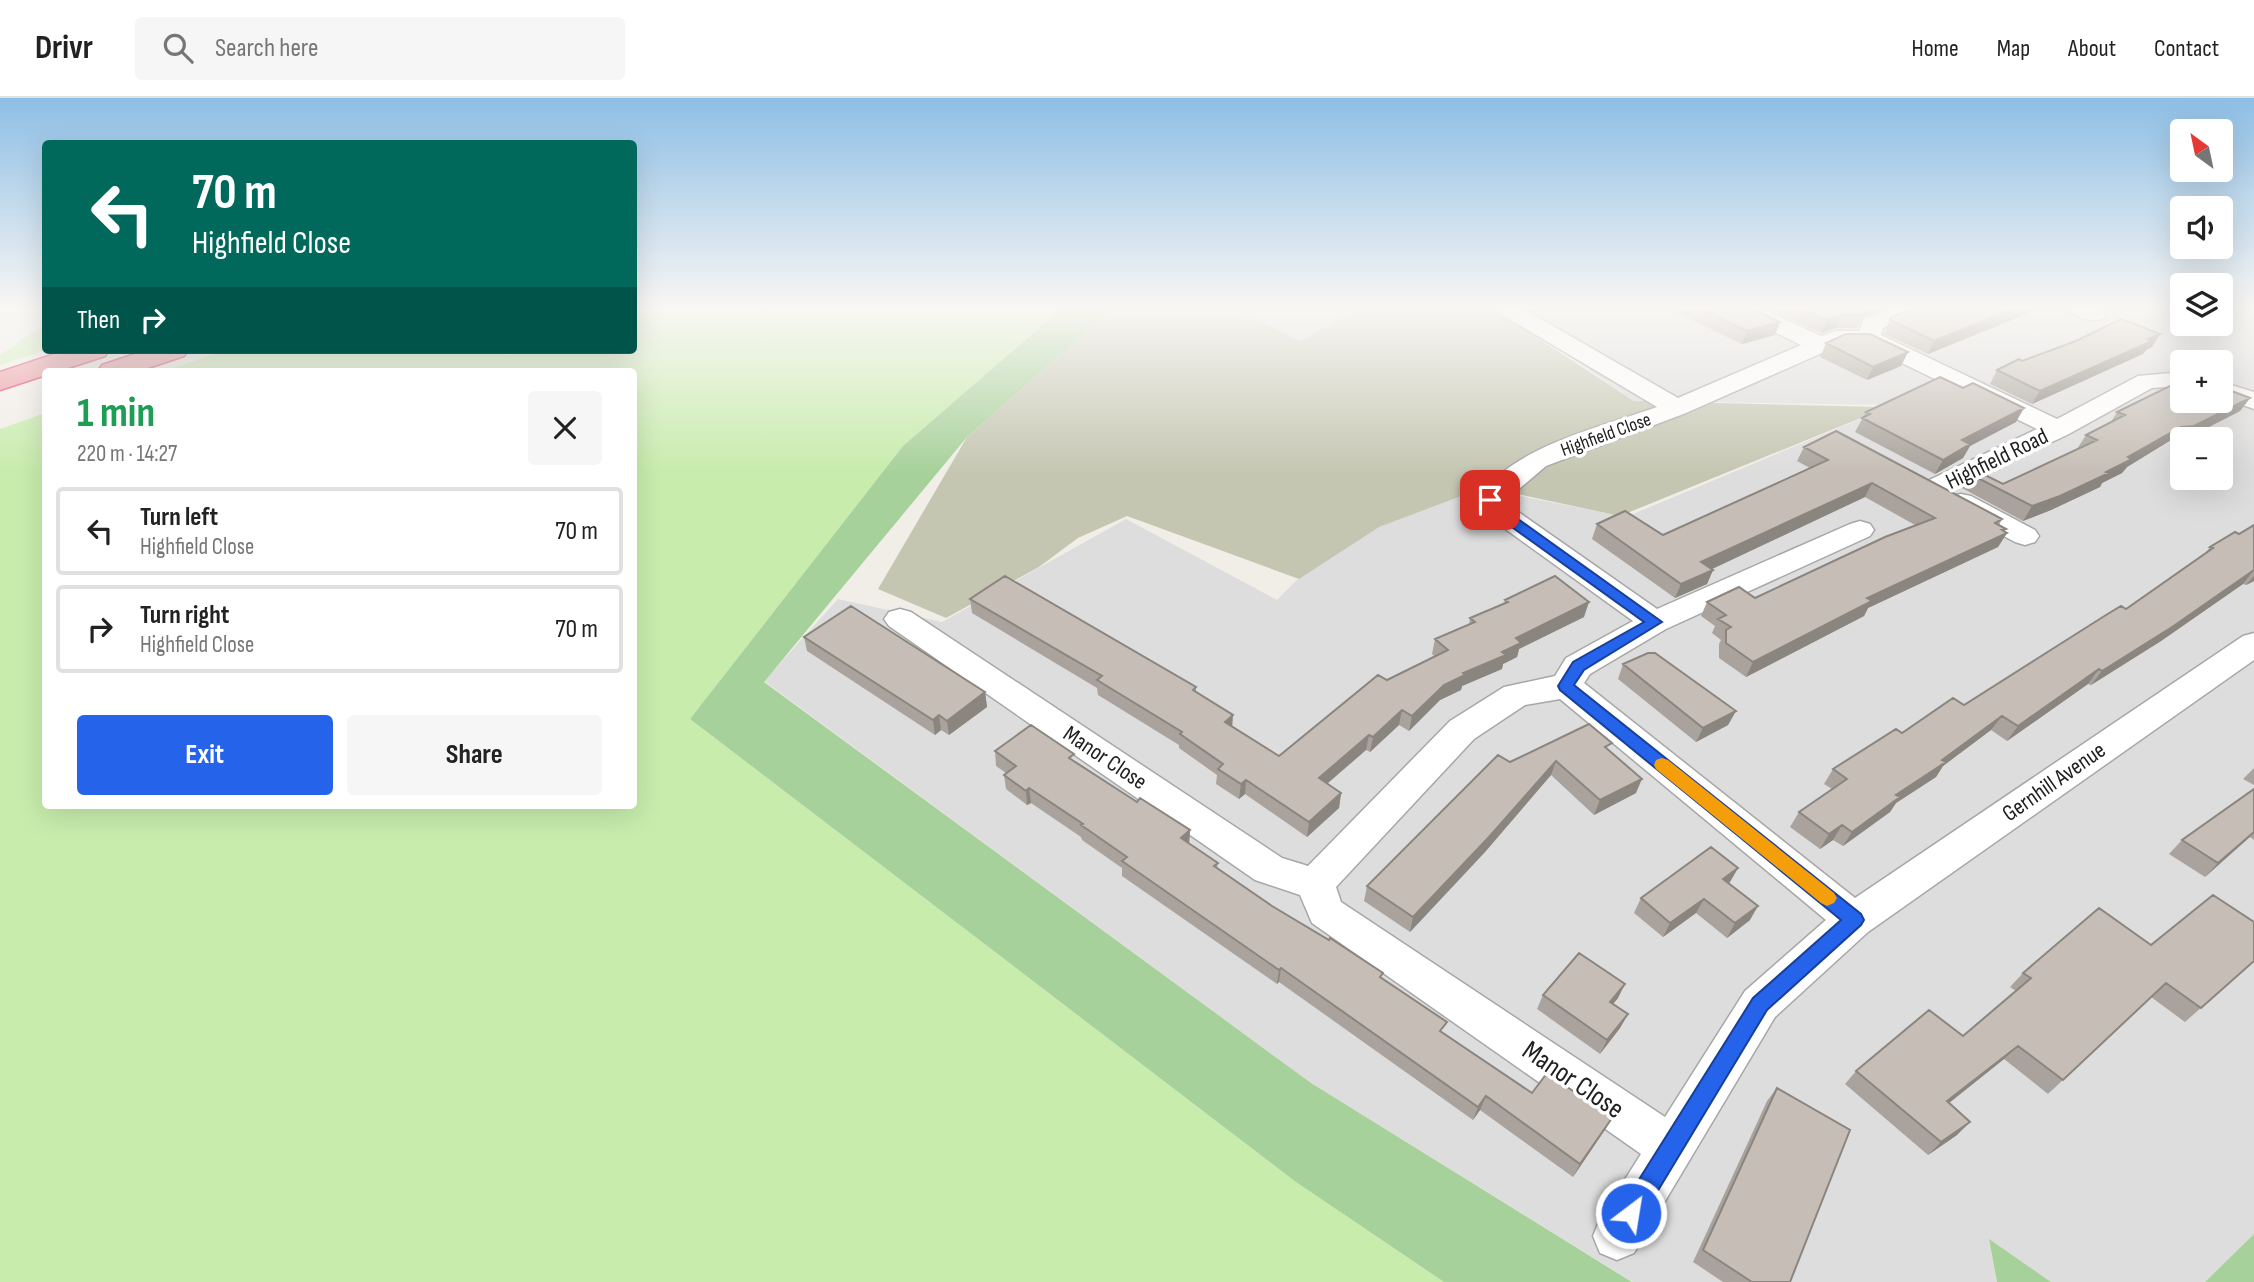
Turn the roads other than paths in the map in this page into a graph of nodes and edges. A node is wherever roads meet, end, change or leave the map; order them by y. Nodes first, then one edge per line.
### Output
1 (1601, 363) edge
2 (1779, 363) edge
3 (1921, 363) edge
4 (42, 375) edge
5 (2170, 380) edge
6 (2233, 393) edge
7 (42, 394) edge
8 (1, 395) edge
9 (2254, 401) edge
10 (1677, 408) junction
11 (2058, 429) junction
12 (1860, 530) dead end
13 (2025, 536) dead end
14 (900, 619) dead end
15 (1655, 622) junction
16 (2254, 644) edge
17 (1566, 686) junction
18 (1315, 884) junction
19 (1854, 920) junction
20 (1670, 1147) junction
21 (1618, 1236) dead end

1 - 10 street
2 - 10 street, Highfield Close
3 - 11 street, Highfield Road
4 - 8 highway
5 - 11 street, Highfield Road
6 - 9 street
7 - 8 highway
10 - 15 street, Highfield Close
11 - 13 street, Highfield Road
12 - 15 street
14 - 18 street, Manor Close
15 - 17 street
16 - 19 street, Gernhill Avenue
17 - 18 street
17 - 19 street
18 - 20 street, Manor Close
19 - 20 street, Gernhill Avenue
20 - 21 street, Gernhill Avenue

